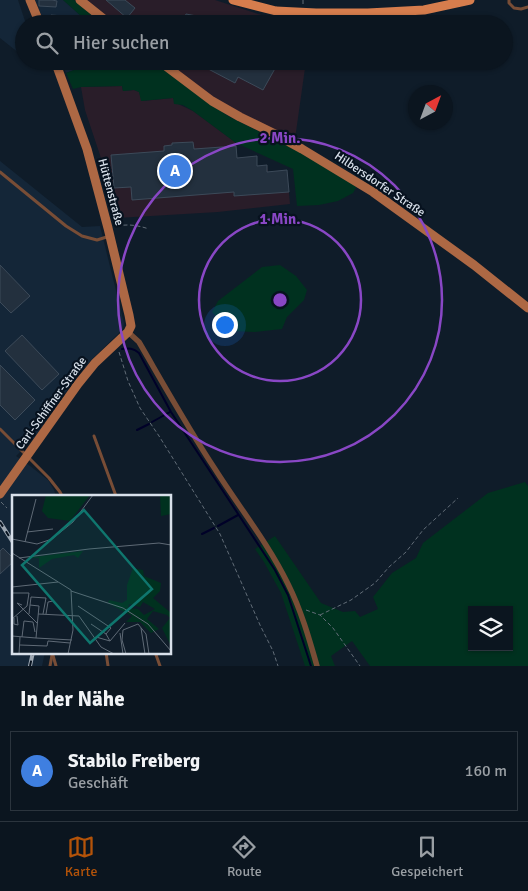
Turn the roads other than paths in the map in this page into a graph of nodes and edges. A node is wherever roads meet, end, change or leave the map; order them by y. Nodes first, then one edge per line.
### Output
1 (30, 0) edge
2 (80, 0) edge
3 (234, 0) edge
4 (470, 0) edge
5 (509, 0) edge
6 (528, 7) edge
7 (36, 15) edge
8 (99, 15) edge
9 (58, 70) edge
10 (171, 70) edge
11 (0, 172) edge
12 (109, 232) junction
13 (528, 308) edge
14 (128, 332) junction
15 (0, 429) edge
16 (94, 436) dead end
17 (28, 456) junction
18 (0, 494) edge
19 (62, 495) edge
20 (116, 495) edge
21 (156, 654) edge
22 (160, 666) edge
23 (317, 666) edge

1 - 7 main road
2 - 8 main road
3 - 4 main road
5 - 6 lane
9 - 12 main road, Hüttenstraße
10 - 13 main road, Hilbersdorfer Straße
11 - 12 lane
12 - 14 main road, Hüttenstraße
14 - 17 main road, Carl-Schiffner-Straße
14 - 23 street
15 - 17 lane
16 - 20 lane
17 - 18 main road, Carl-Schiffner-Straße
17 - 19 lane
21 - 22 lane

